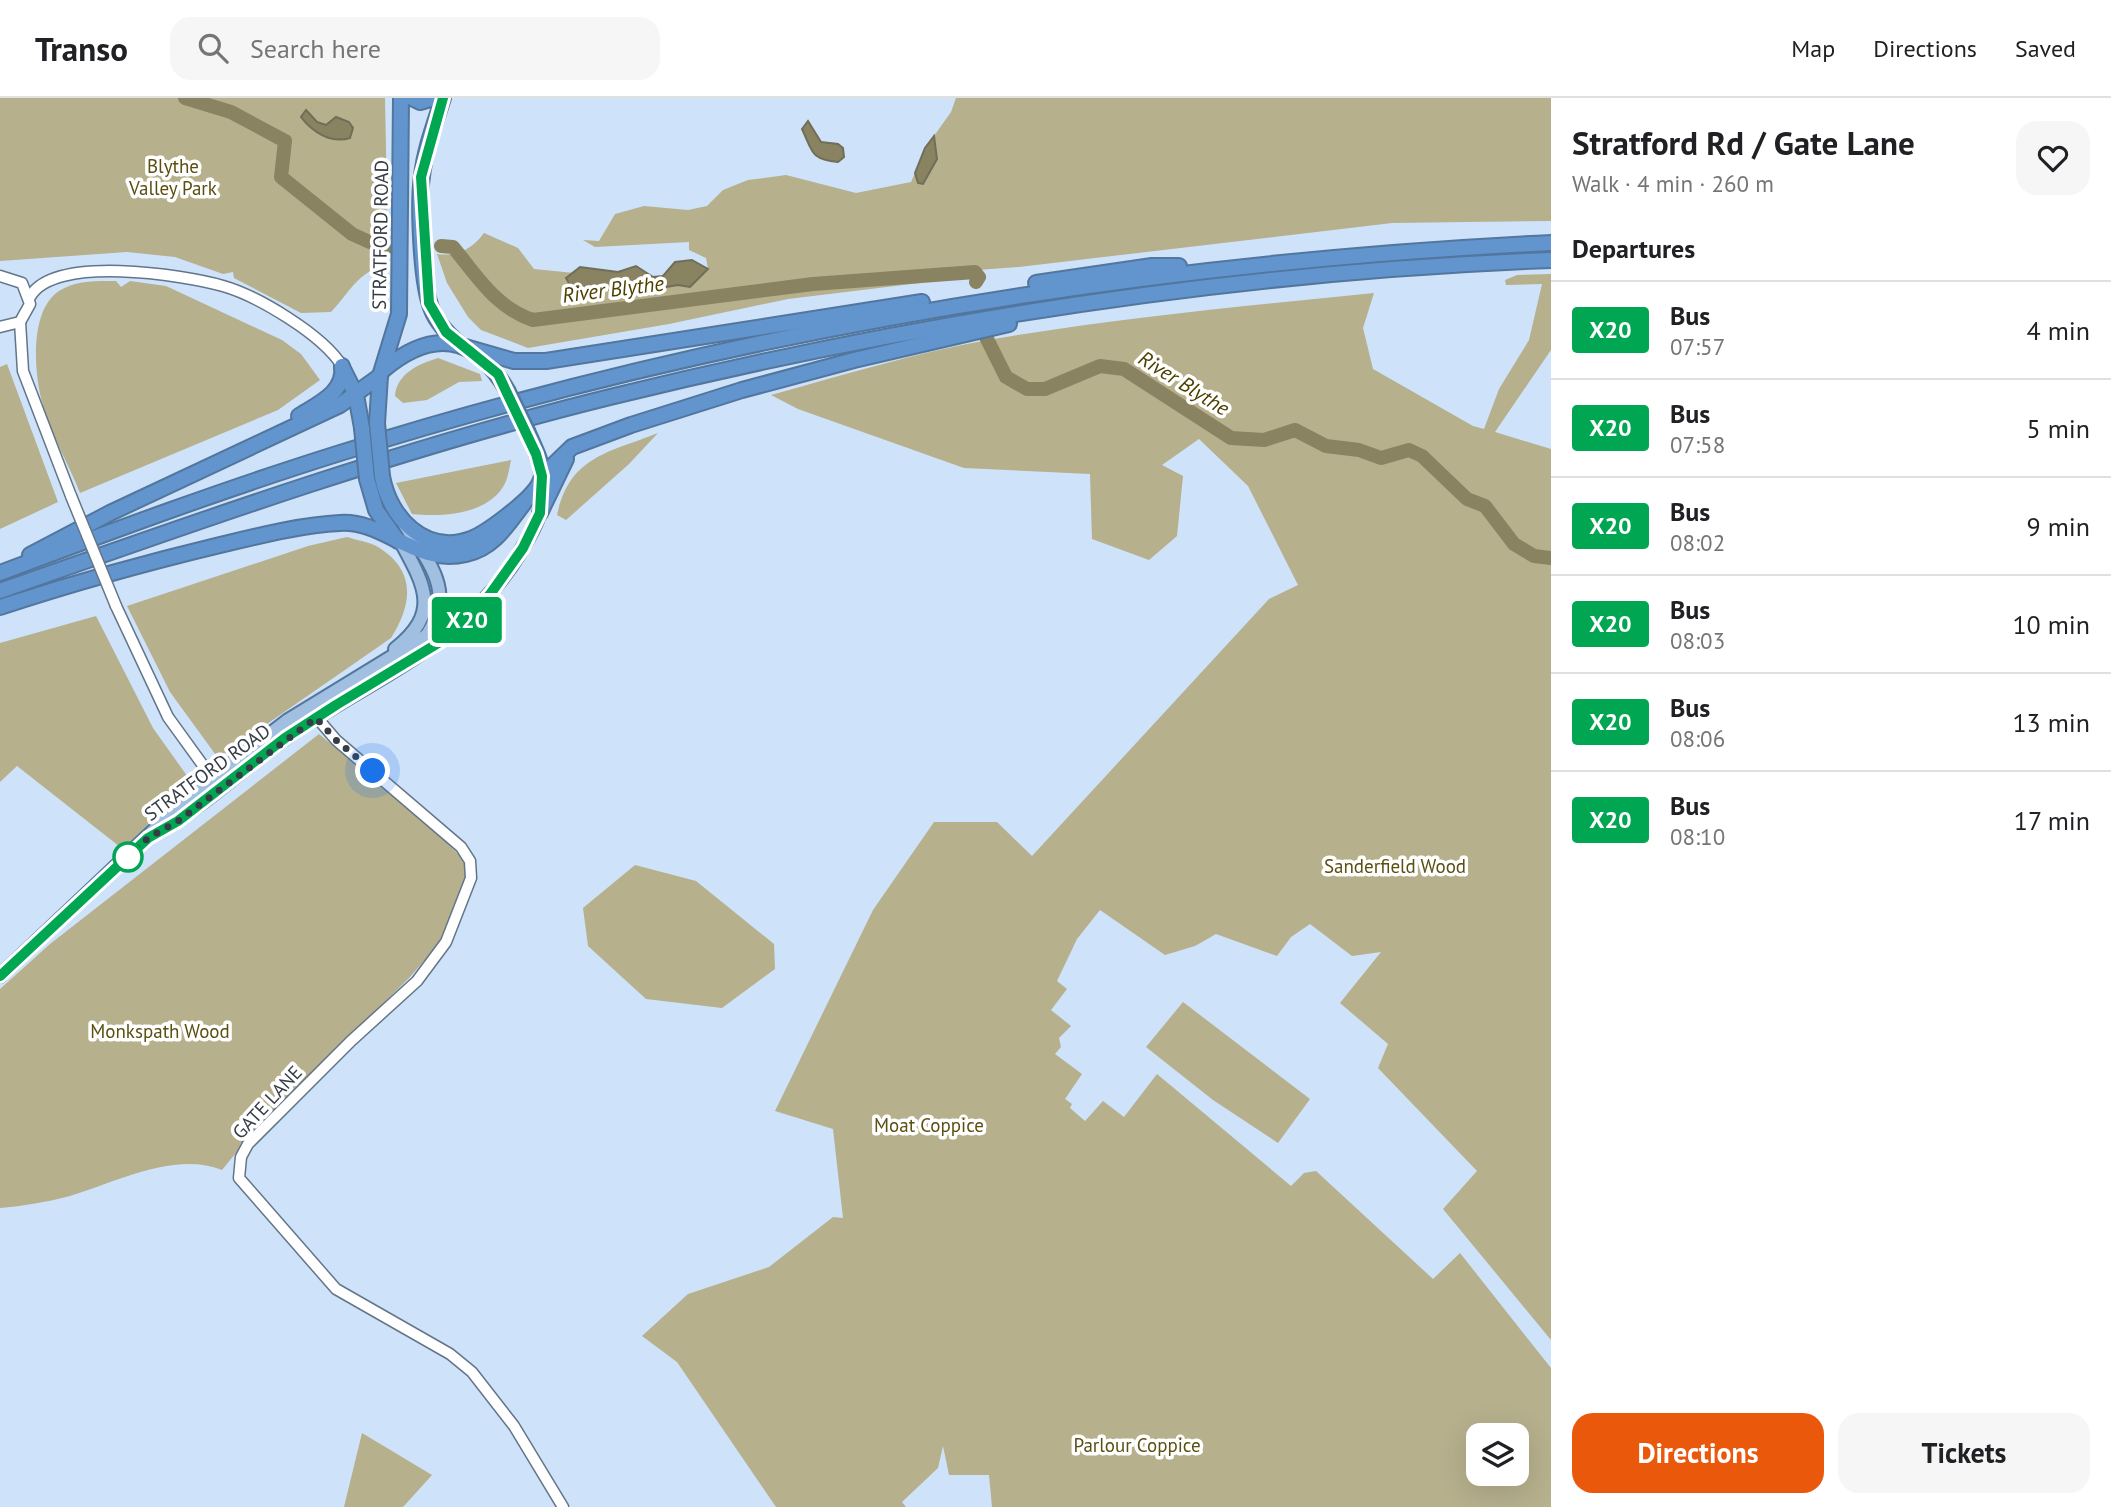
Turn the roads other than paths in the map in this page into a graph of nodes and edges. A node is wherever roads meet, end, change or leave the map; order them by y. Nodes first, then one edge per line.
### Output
1 (401, 98) edge
2 (412, 98) edge
3 (434, 98) edge
4 (443, 98) edge
5 (1551, 243) edge
6 (1551, 260) edge
7 (1259, 265) junction
8 (0, 276) edge
9 (30, 297) junction
10 (1130, 297) junction
11 (20, 322) junction
12 (0, 327) edge
13 (462, 345) junction
14 (342, 366) junction
15 (381, 373) junction
16 (356, 395) junction
17 (268, 438) junction
18 (582, 443) junction
19 (375, 478) junction
20 (541, 478) junction
21 (524, 503) junction
22 (540, 513) junction
23 (404, 524) junction
24 (402, 544) junction
25 (423, 553) junction
26 (15, 568) junction
27 (0, 573) edge
28 (0, 591) edge
29 (0, 607) edge
30 (352, 680) junction
31 (312, 713) junction
32 (216, 784) junction
33 (0, 976) edge
34 (563, 1507) edge

1 - 15 highway, STRATFORD ROAD
2 - 3 highway
4 - 13 highway, STRATFORD ROAD
5 - 7 highway
6 - 10 highway
7 - 13 highway
7 - 26 highway
8 - 9 street
9 - 11 street
9 - 14 street
10 - 18 highway
10 - 28 highway
11 - 12 street
11 - 32 street, bridge
13 - 15 highway
13 - 20 highway, bridge
14 - 16 highway
14 - 17 highway
15 - 16 highway
15 - 19 highway, bridge
16 - 17 highway
16 - 19 highway, bridge
17 - 26 highway
18 - 20 highway
18 - 22 highway
19 - 23 highway
19 - 24 highway
20 - 21 highway
20 - 22 main road, STRATFORD ROAD
21 - 23 highway
21 - 25 highway
22 - 31 main road, STRATFORD ROAD
23 - 25 main road, STRATFORD ROAD
24 - 25 highway
24 - 29 highway
24 - 30 main road
25 - 30 main road, STRATFORD ROAD
26 - 27 highway
30 - 31 main road, STRATFORD ROAD
31 - 32 main road, STRATFORD ROAD
31 - 34 street, GATE LANE
32 - 33 main road, STRATFORD ROAD

